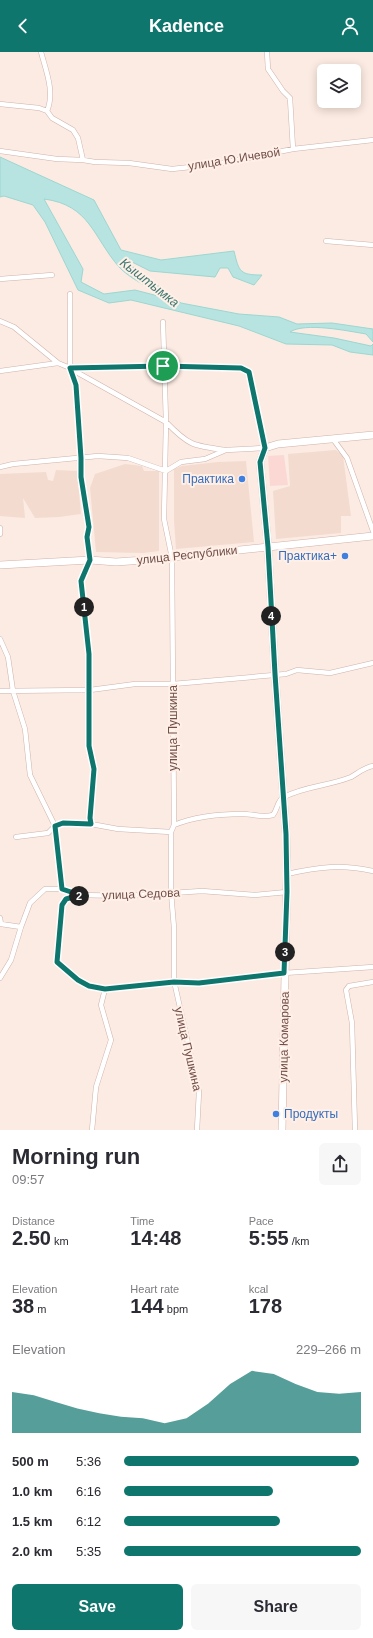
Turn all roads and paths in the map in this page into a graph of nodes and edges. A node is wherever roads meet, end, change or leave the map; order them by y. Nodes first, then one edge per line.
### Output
1 (41, 52) edge
2 (267, 52) edge
3 (0, 104) edge
4 (47, 111) junction
5 (373, 140) edge
6 (293, 149) junction
7 (0, 151) edge
8 (84, 160) junction
9 (326, 241) dead end
10 (373, 245) edge
11 (52, 275) dead end
12 (0, 279) edge
13 (70, 294) dead end
14 (0, 321) edge
15 (162, 322) dead end
16 (58, 363) junction
17 (163, 366) junction
18 (70, 368) junction
19 (0, 371) edge
20 (166, 422) junction
21 (373, 435) edge
22 (333, 438) junction
23 (265, 448) junction
24 (226, 450) junction
25 (81, 458) junction
26 (0, 467) edge
27 (166, 470) junction
28 (0, 528) edge
29 (373, 531) edge
30 (0, 534) edge
31 (373, 536) edge
32 (268, 547) junction
33 (172, 558) junction
34 (90, 560) junction
35 (0, 564) edge
36 (0, 639) edge
37 (373, 663) edge
38 (275, 674) junction
39 (173, 684) junction
40 (90, 690) junction
41 (0, 691) edge
42 (13, 691) junction
43 (373, 766) edge
44 (284, 797) junction
45 (91, 824) junction
46 (174, 825) junction
47 (55, 826) junction
48 (171, 832) junction
49 (16, 837) dead end
50 (373, 871) edge
51 (287, 874) junction
52 (62, 889) junction
53 (171, 892) junction
54 (287, 892) junction
55 (80, 895) junction
56 (0, 918) edge
57 (21, 927) junction
58 (373, 966) edge
59 (284, 973) junction
60 (0, 978) edge
61 (174, 982) junction
62 (373, 982) edge
63 (105, 989) junction
64 (92, 1130) edge
65 (197, 1130) edge
66 (282, 1130) edge
67 (355, 1130) edge

1 - 4 street
2 - 6 street
3 - 4 street
4 - 8 street
5 - 6 street, улица Ю.Ичевой
6 - 8 street, улица Ю.Ичевой
7 - 8 street, улица Ю.Ичевой
9 - 10 street
11 - 12 street
13 - 18 street
14 - 16 street
15 - 17 street, улица Пушкина
16 - 18 street
16 - 19 street
17 - 18 street
17 - 20 street, улица Пушкина
17 - 23 street, улица Комарова
18 - 20 street
18 - 25 street
20 - 24 street
20 - 27 street, улица Пушкина
21 - 22 street
22 - 23 street
22 - 29 street
23 - 24 street
23 - 32 street, улица Комарова
24 - 27 street
25 - 26 street
25 - 27 street
25 - 34 street
27 - 33 street, улица Пушкина
28 - 30 street
31 - 32 street, улица Республики
32 - 33 street, улица Республики
32 - 38 street, улица Комарова
33 - 34 street, улица Республики
33 - 39 street, улица Пушкина
34 - 35 street, улица Республики
34 - 40 street
36 - 42 street
37 - 38 street
38 - 39 street
38 - 44 street, улица Комарова
39 - 40 street
39 - 46 street, улица Пушкина
40 - 42 street
40 - 45 street
41 - 42 street
42 - 47 street
43 - 44 street
44 - 46 street
44 - 51 street, улица Комарова
45 - 47 street
45 - 48 street
46 - 48 street, улица Пушкина
47 - 49 street
47 - 52 street
48 - 53 street, улица Пушкина
50 - 51 street
51 - 54 street, улица Комарова
52 - 55 street, улица Седова
52 - 57 street, улица Седова
53 - 54 street, улица Седова
53 - 55 street, улица Седова
53 - 61 street, улица Пушкина
54 - 59 street, улица Комарова
55 - 63 street
56 - 57 street
57 - 60 street, улица Седова
58 - 59 street
59 - 61 street
59 - 66 street, улица Комарова
61 - 63 street
61 - 65 street, улица Пушкина
62 - 67 street
63 - 64 street

